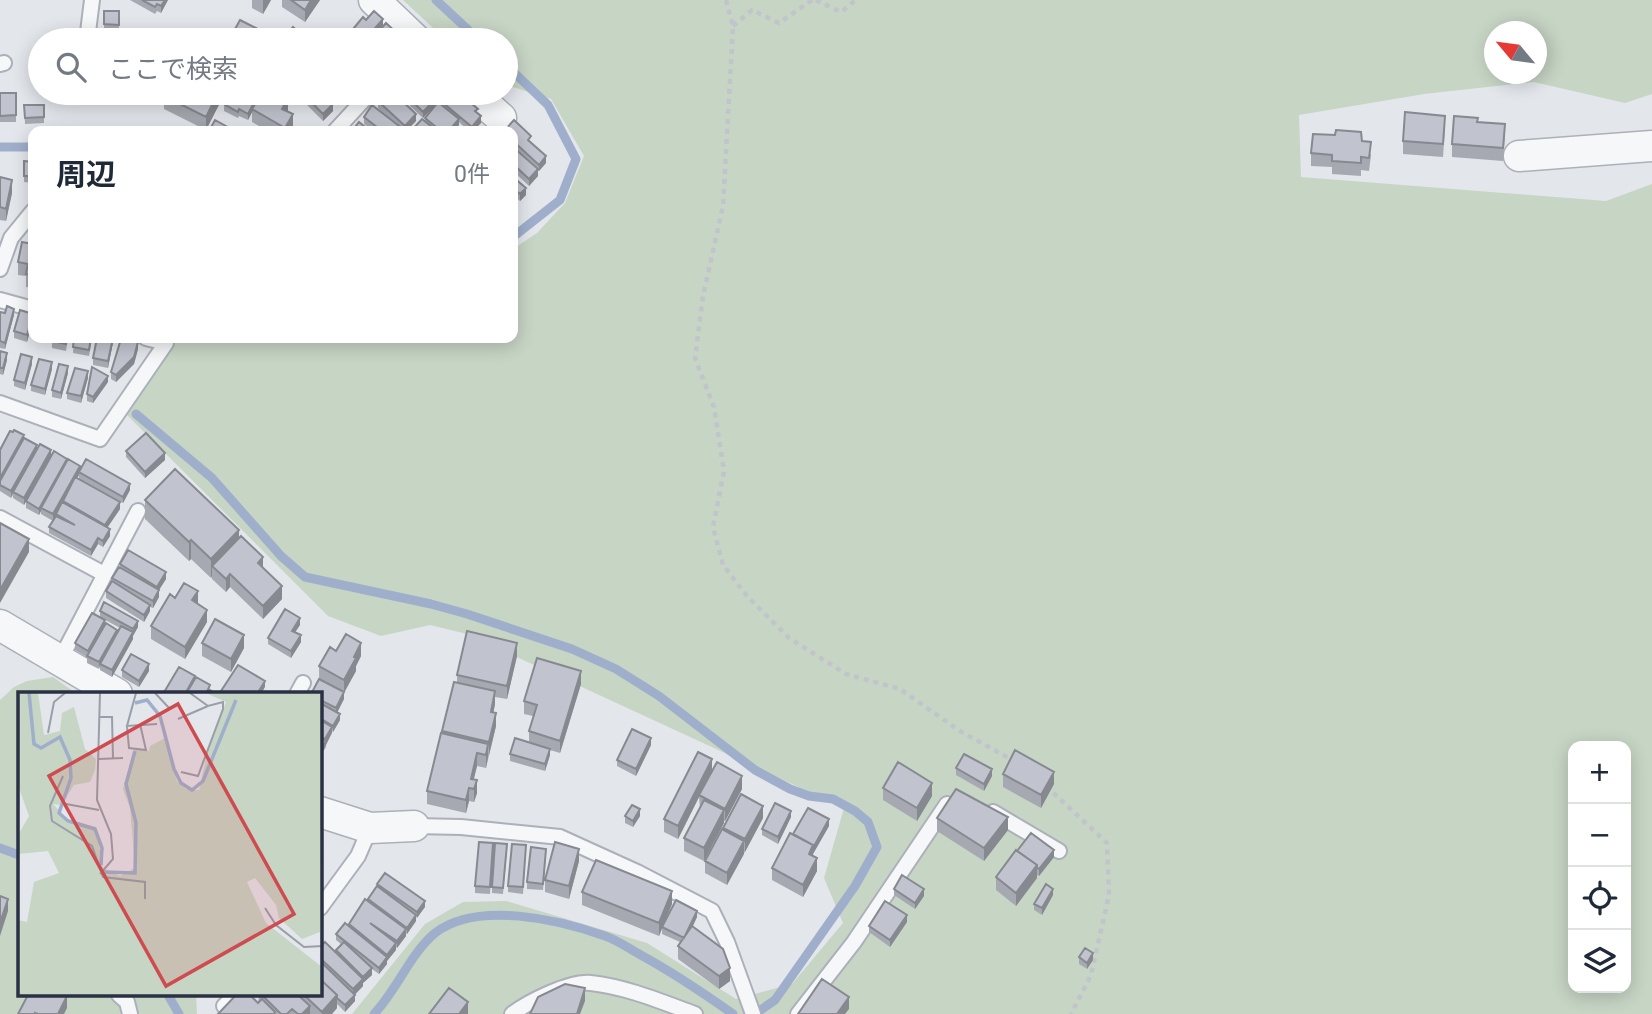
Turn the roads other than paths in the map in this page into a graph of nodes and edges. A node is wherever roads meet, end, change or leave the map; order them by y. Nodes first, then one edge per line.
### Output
1 (92, 0) edge
2 (374, 0) edge
3 (88, 28) edge
4 (403, 28) edge
5 (359, 105) edge
6 (481, 105) edge
7 (495, 125) edge
8 (340, 126) edge
9 (1652, 146) edge
10 (1519, 156) dead end
11 (28, 217) edge
12 (0, 269) edge
13 (0, 300) edge
14 (28, 308) edge
15 (166, 343) edge
16 (0, 403) edge
17 (138, 510) dead end
18 (0, 518) edge
19 (104, 574) junction
20 (0, 625) edge
21 (60, 660) junction
22 (114, 692) edge
23 (962, 793) edge
24 (983, 806) edge
25 (322, 813) edge
26 (414, 827) joint
27 (370, 828) junction
28 (1059, 851) dead end
29 (322, 905) edge
30 (120, 996) edge
31 (235, 996) edge
32 (224, 1006) edge
33 (130, 1014) edge
34 (512, 1014) edge
35 (695, 1014) edge
36 (753, 1014) edge
37 (798, 1014) edge

1 - 3 lane
2 - 4 street
5 - 8 lane
6 - 7 street
9 - 10 street
11 - 12 lane
13 - 14 lane
15 - 16 lane
17 - 19 lane
18 - 19 lane
19 - 21 lane
20 - 21 street
21 - 22 street
23 - 37 lane
24 - 28 lane
25 - 27 street
26 - 27 street
26 - 36 lane
27 - 29 lane
30 - 33 lane
31 - 32 lane
34 - 35 lane

